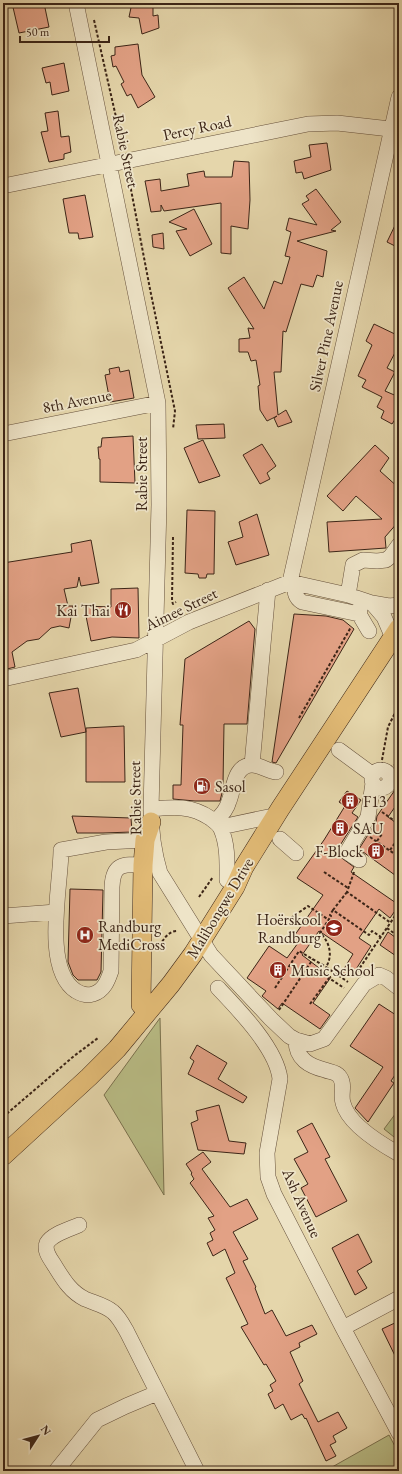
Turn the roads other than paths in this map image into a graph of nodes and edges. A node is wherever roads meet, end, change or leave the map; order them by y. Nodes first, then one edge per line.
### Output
1 (76, 3) edge
2 (399, 97) edge
3 (395, 130) edge
4 (110, 164) junction
5 (3, 186) edge
6 (158, 403) junction
7 (3, 434) edge
8 (399, 545) edge
9 (292, 583) junction
10 (268, 590) junction
11 (361, 599) junction
12 (399, 605) edge
13 (396, 626) edge
14 (155, 641) junction
15 (3, 679) edge
16 (339, 750) dead end
17 (252, 765) junction
18 (276, 772) dead end
19 (151, 816) junction
20 (268, 817) junction
21 (218, 824) junction
22 (280, 839) dead end
23 (144, 840) junction
24 (296, 853) dead end
25 (359, 860) road end
26 (143, 865) junction
27 (227, 880) junction
28 (56, 912) junction
29 (3, 916) edge
30 (191, 934) junction
31 (218, 988) dead end
32 (399, 988) edge
33 (141, 1005) junction
34 (296, 1040) junction
35 (3, 1142) edge
36 (399, 1154) edge
37 (3, 1156) edge
38 (79, 1225) dead end
39 (399, 1298) edge
40 (343, 1328) junction
41 (157, 1393) junction
42 (399, 1433) edge
43 (56, 1471) edge
44 (197, 1471) edge

1 - 4 street, Rabie Street
2 - 3 street, Silver Pine Avenue
3 - 4 street, Percy Road
3 - 9 street, Silver Pine Avenue
4 - 5 street, Percy Road
4 - 6 street, Rabie Street
6 - 7 street, 8th Avenue
6 - 14 street, Rabie Street
8 - 11 street
9 - 10 street, Aimee Street
9 - 11 street
9 - 11 street
10 - 14 street, Aimee Street
10 - 17 street
11 - 12 street
11 - 13 street
13 - 20 main road, Malibongwe Drive
13 - 30 main road, Malibongwe Drive
14 - 15 street, Aimee Street
14 - 19 street, Rabie Street
16 - 25 street
17 - 18 street
17 - 21 street
19 - 21 street
19 - 23 main road
19 - 30 street, Rabie Street
20 - 21 street
20 - 27 main road, Malibongwe Drive
21 - 27 street
22 - 24 street
23 - 26 main road
23 - 28 street
26 - 28 street
26 - 33 main road
27 - 30 main road, Malibongwe Drive
28 - 29 street
30 - 33 main road, Malibongwe Drive
30 - 34 street, Rabie Street
30 - 37 main road, Malibongwe Drive
31 - 40 street, Ash Avenue
32 - 34 street
33 - 35 main road, Malibongwe Drive
34 - 36 street
38 - 41 street
39 - 40 street
40 - 42 street, Ash Avenue
41 - 43 street
41 - 44 street

